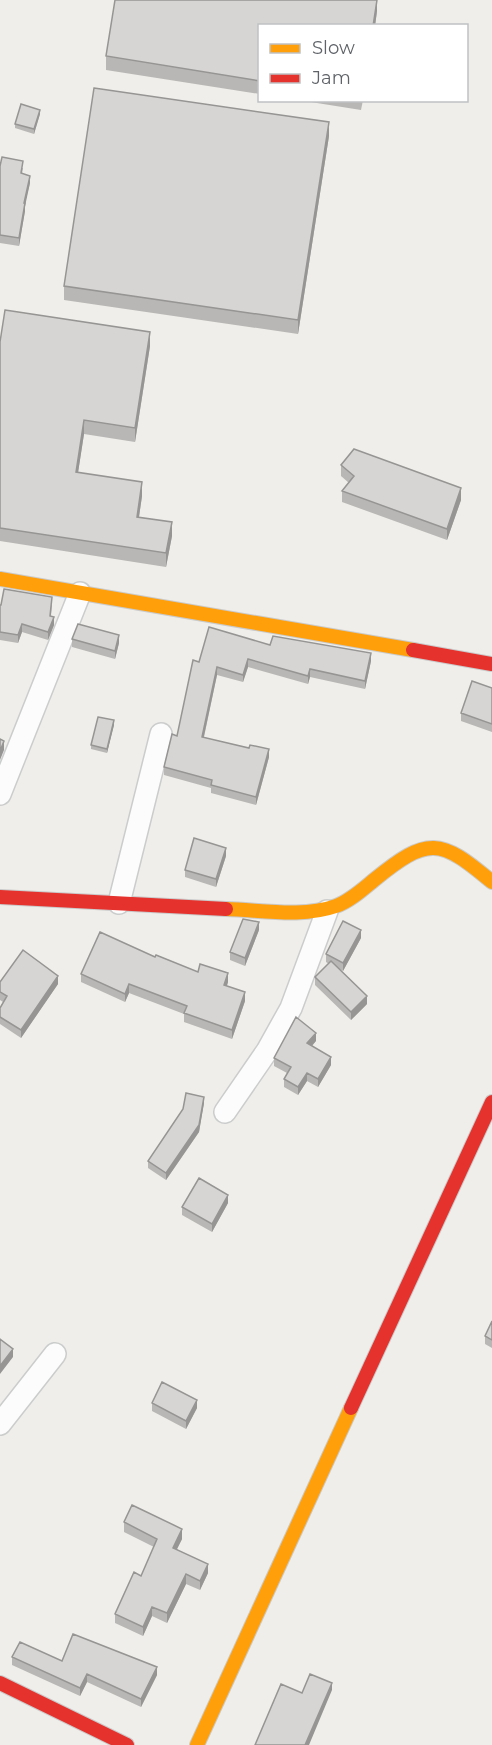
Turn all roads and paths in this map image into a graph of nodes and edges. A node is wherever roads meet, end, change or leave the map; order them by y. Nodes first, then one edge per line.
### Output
1 (0, 579) edge
2 (80, 593) junction
3 (492, 664) edge
4 (161, 734) dead end
5 (0, 794) edge
6 (492, 882) edge
7 (0, 897) edge
8 (119, 903) junction
9 (327, 911) junction
10 (492, 1102) edge
11 (225, 1112) dead end
12 (55, 1354) dead end
13 (0, 1424) edge
14 (0, 1683) edge
15 (127, 1745) edge
16 (197, 1745) edge

1 - 2 street
2 - 3 street
2 - 5 street
4 - 8 street
6 - 9 street
7 - 8 street
8 - 9 street
9 - 11 street
10 - 16 street
12 - 13 street
14 - 15 street

